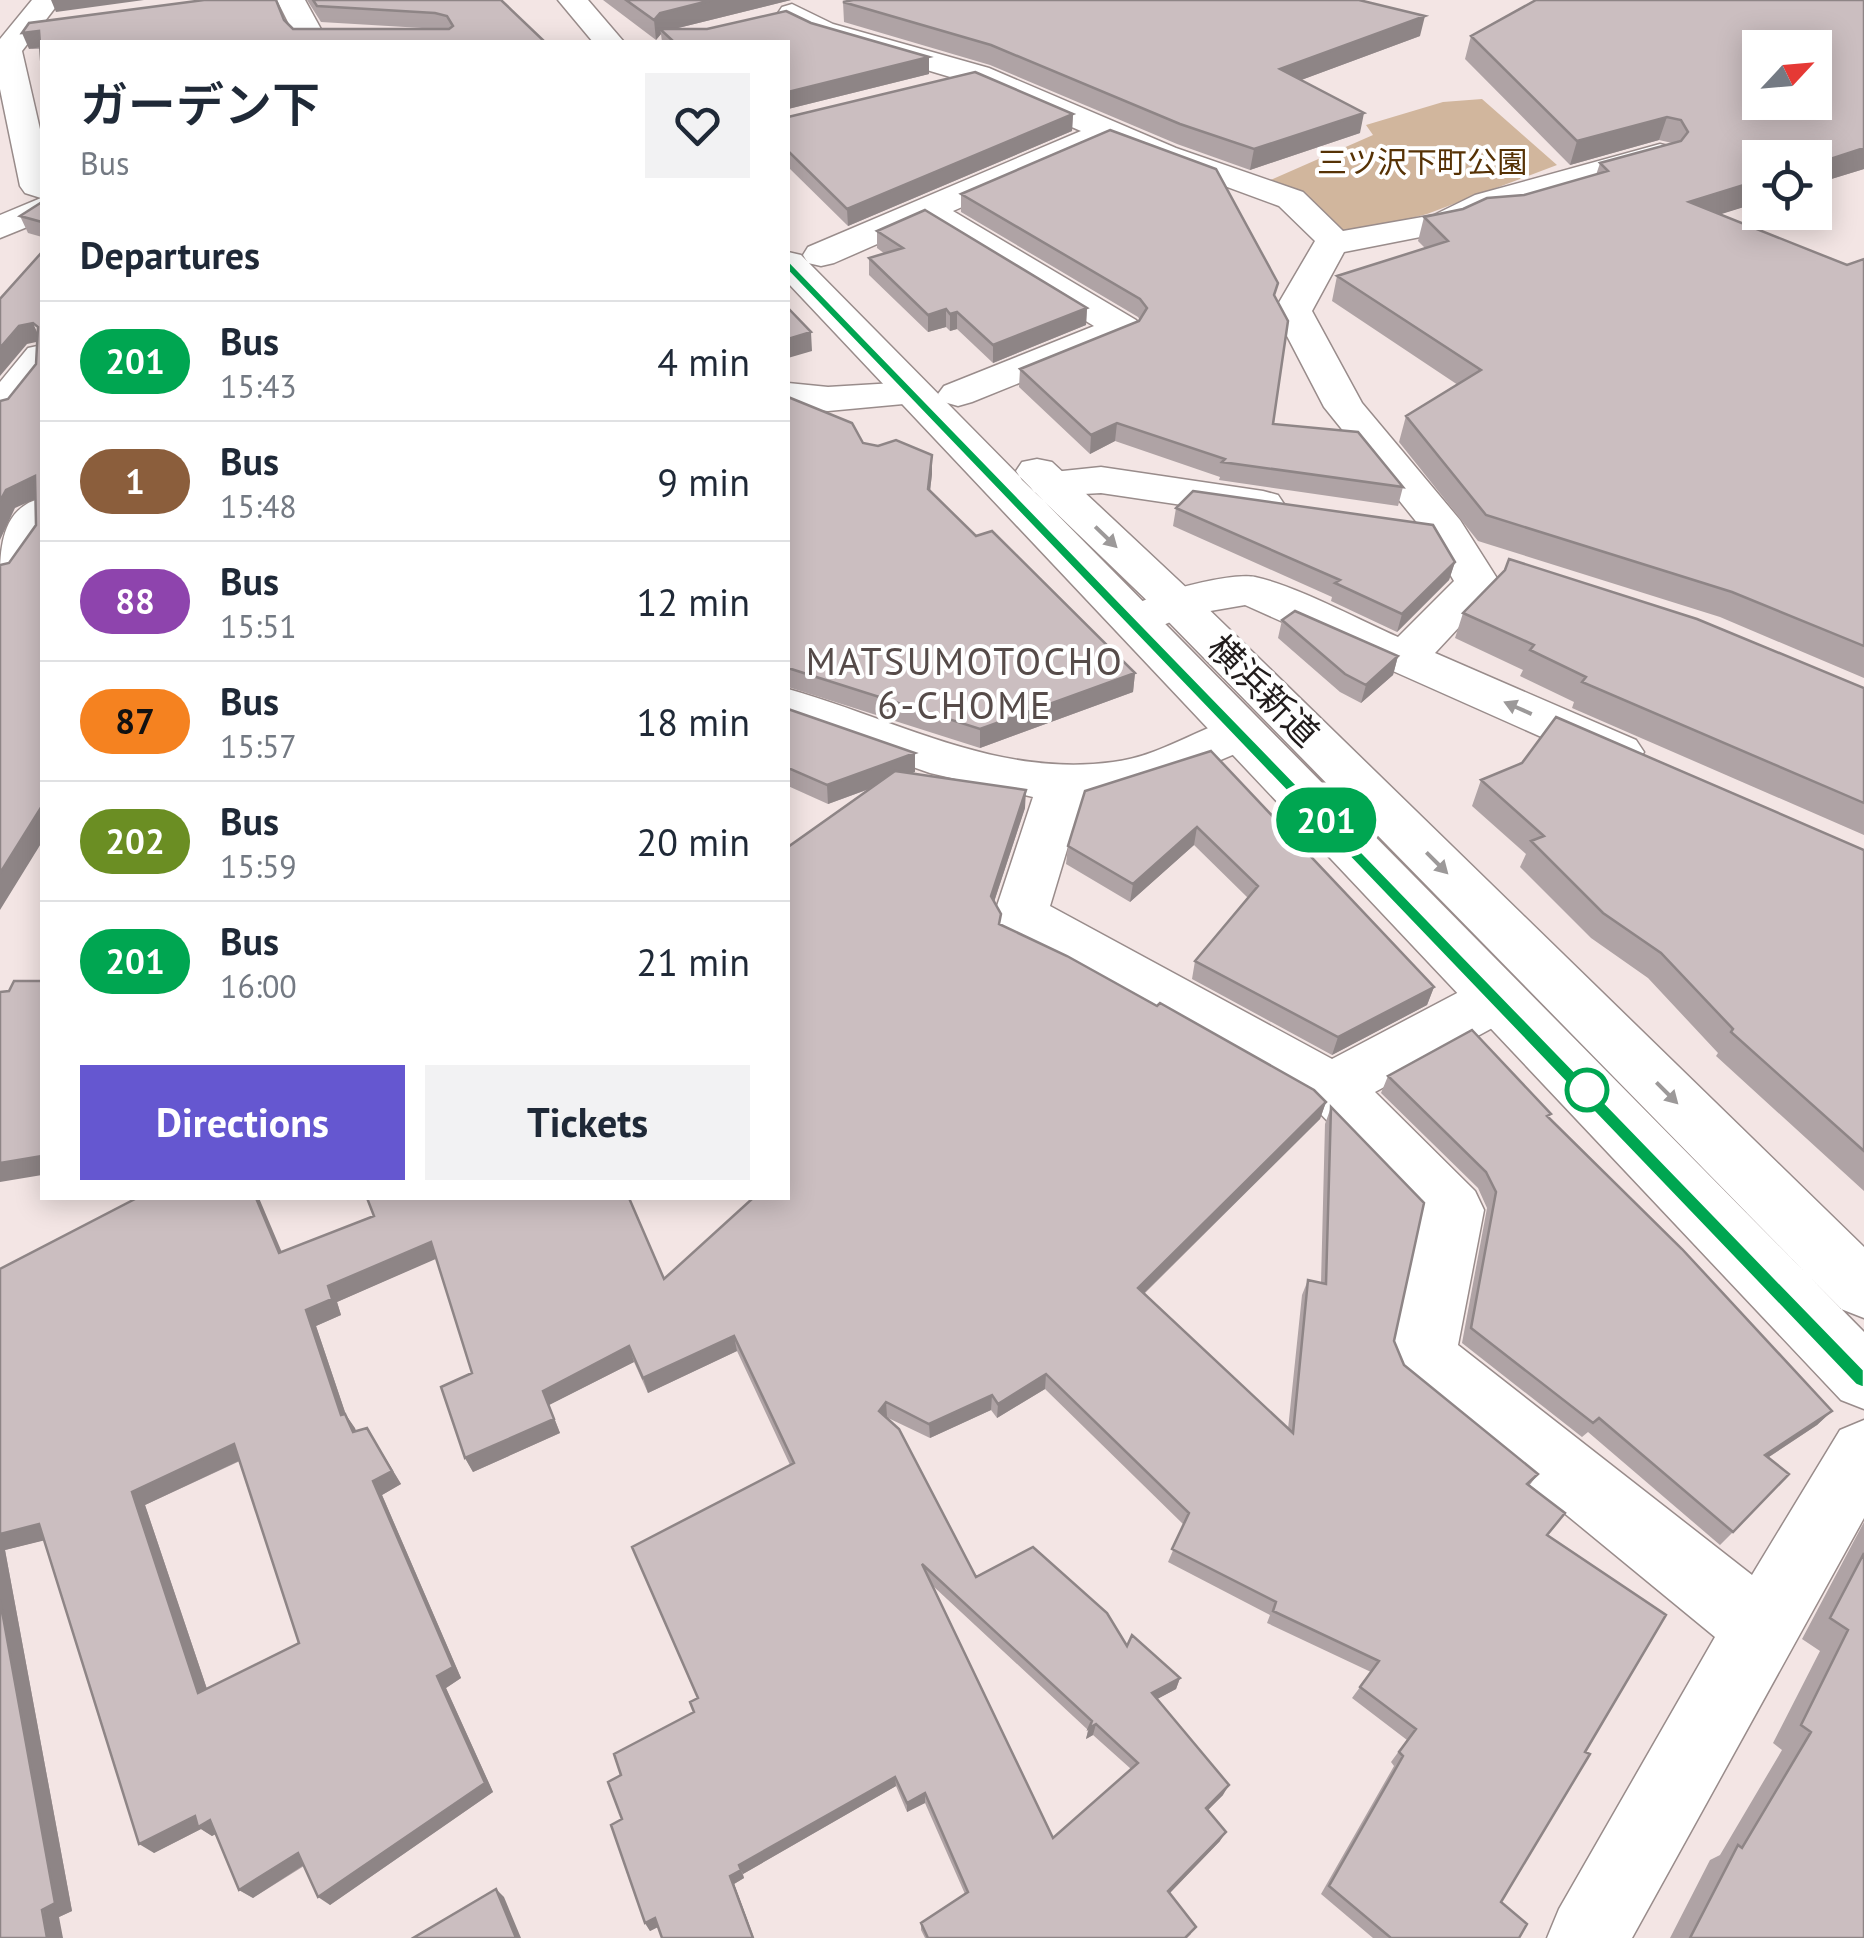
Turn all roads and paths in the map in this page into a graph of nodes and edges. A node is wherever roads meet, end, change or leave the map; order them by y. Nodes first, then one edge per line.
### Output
1 (290, 0) edge
2 (544, 0) edge
3 (572, 0) edge
4 (847, 10) dead end
5 (53, 12) edge
6 (792, 14) junction
7 (758, 22) edge
8 (344, 36) edge
9 (310, 38) edge
10 (578, 40) edge
11 (606, 40) edge
12 (978, 75) junction
13 (921, 89) edge
14 (1108, 130) junction
15 (1660, 154) edge
16 (40, 187) edge
17 (40, 209) edge
18 (926, 209) junction
19 (0, 228) edge
20 (0, 236) edge
21 (1332, 240) junction
22 (799, 247) edge
23 (40, 248) edge
24 (40, 358) edge
25 (790, 395) edge
26 (913, 395) junction
27 (0, 407) edge
28 (0, 416) edge
29 (40, 418) edge
30 (877, 438) dead end
31 (1049, 483) junction
32 (1311, 510) edge
33 (40, 514) edge
34 (1387, 521) edge
35 (1452, 541) junction
36 (0, 569) edge
37 (1515, 569) edge
38 (1156, 613) junction
39 (1404, 658) junction
40 (790, 706) edge
41 (1242, 732) junction
42 (1652, 767) edge
43 (1062, 784) junction
44 (1498, 998) junction
45 (1332, 1087) junction
46 (1864, 1289) edge
47 (1864, 1378) edge
48 (1864, 1453) edge
49 (1761, 1628) junction
50 (1588, 1938) edge

1 - 9 main road
2 - 10 main road
3 - 11 main road
4 - 6 main road
5 - 16 main road
6 - 7 main road
6 - 12 main road
8 - 9 main road
12 - 13 main road
12 - 14 main road
14 - 18 main road
14 - 21 main road
15 - 21 main road
17 - 19 main road
18 - 22 main road
18 - 26 main road
20 - 23 main road
21 - 35 main road
22 - 26 main road, 横浜新道
24 - 27 main road
25 - 26 main road
26 - 30 main road
26 - 31 main road, 横浜新道
26 - 38 main road, 横浜新道
28 - 29 main road
31 - 32 main road
31 -> 38 main road, 横浜新道
33 - 36 main road
34 - 35 main road
35 - 37 main road
35 - 39 main road
38 - 39 main road
38 - 41 main road, 横浜新道
38 -> 46 main road, 横浜新道
42 -> 39 main road
40 - 43 main road
41 - 43 main road
41 - 44 main road, 横浜新道
43 - 45 main road
44 - 45 main road
44 - 47 main road, 横浜新道
45 - 49 main road
48 - 49 main road
49 - 50 main road

